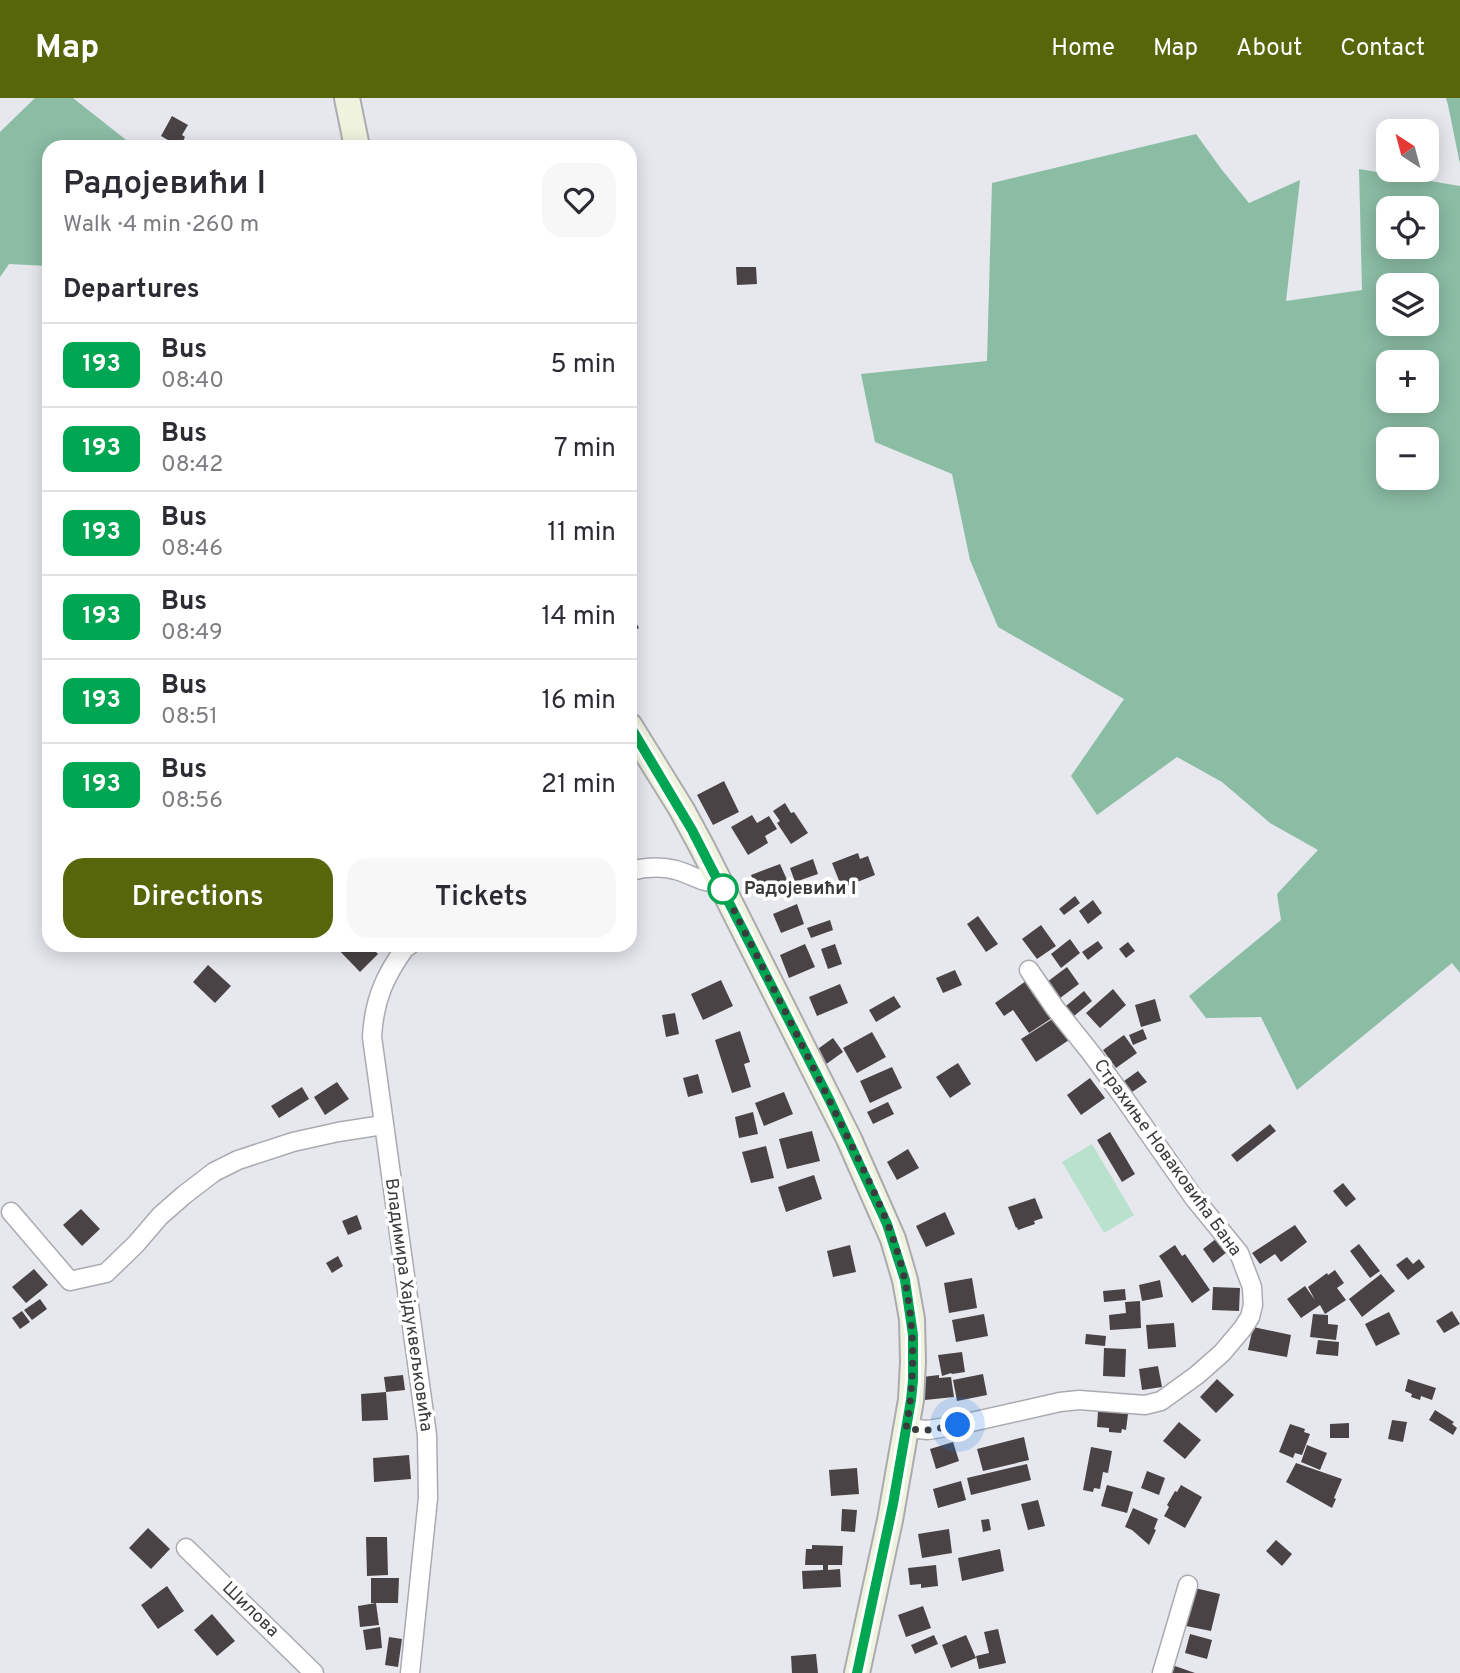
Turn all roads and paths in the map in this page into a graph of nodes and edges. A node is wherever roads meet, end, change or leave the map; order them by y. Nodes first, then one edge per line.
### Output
1 (347, 98) edge
2 (356, 140) edge
3 (637, 737) edge
4 (637, 869) edge
5 (720, 883) junction
6 (402, 952) edge
7 (1029, 970) dead end
8 (383, 1125) junction
9 (10, 1212) dead end
10 (906, 1429) junction
11 (186, 1548) dead end
12 (1188, 1585) dead end
13 (314, 1673) edge
14 (410, 1673) edge
15 (857, 1673) edge
16 (1162, 1673) edge

1 - 2 main road
3 - 5 main road
4 - 5 street
5 - 10 main road
6 - 8 street, Владимира Хајдуквељковића
7 - 10 street, Страхиње Новаковића Бана
8 - 9 street
8 - 14 street, Владимира Хајдуквељковића
10 - 15 main road
11 - 13 street, Шилова
12 - 16 street

